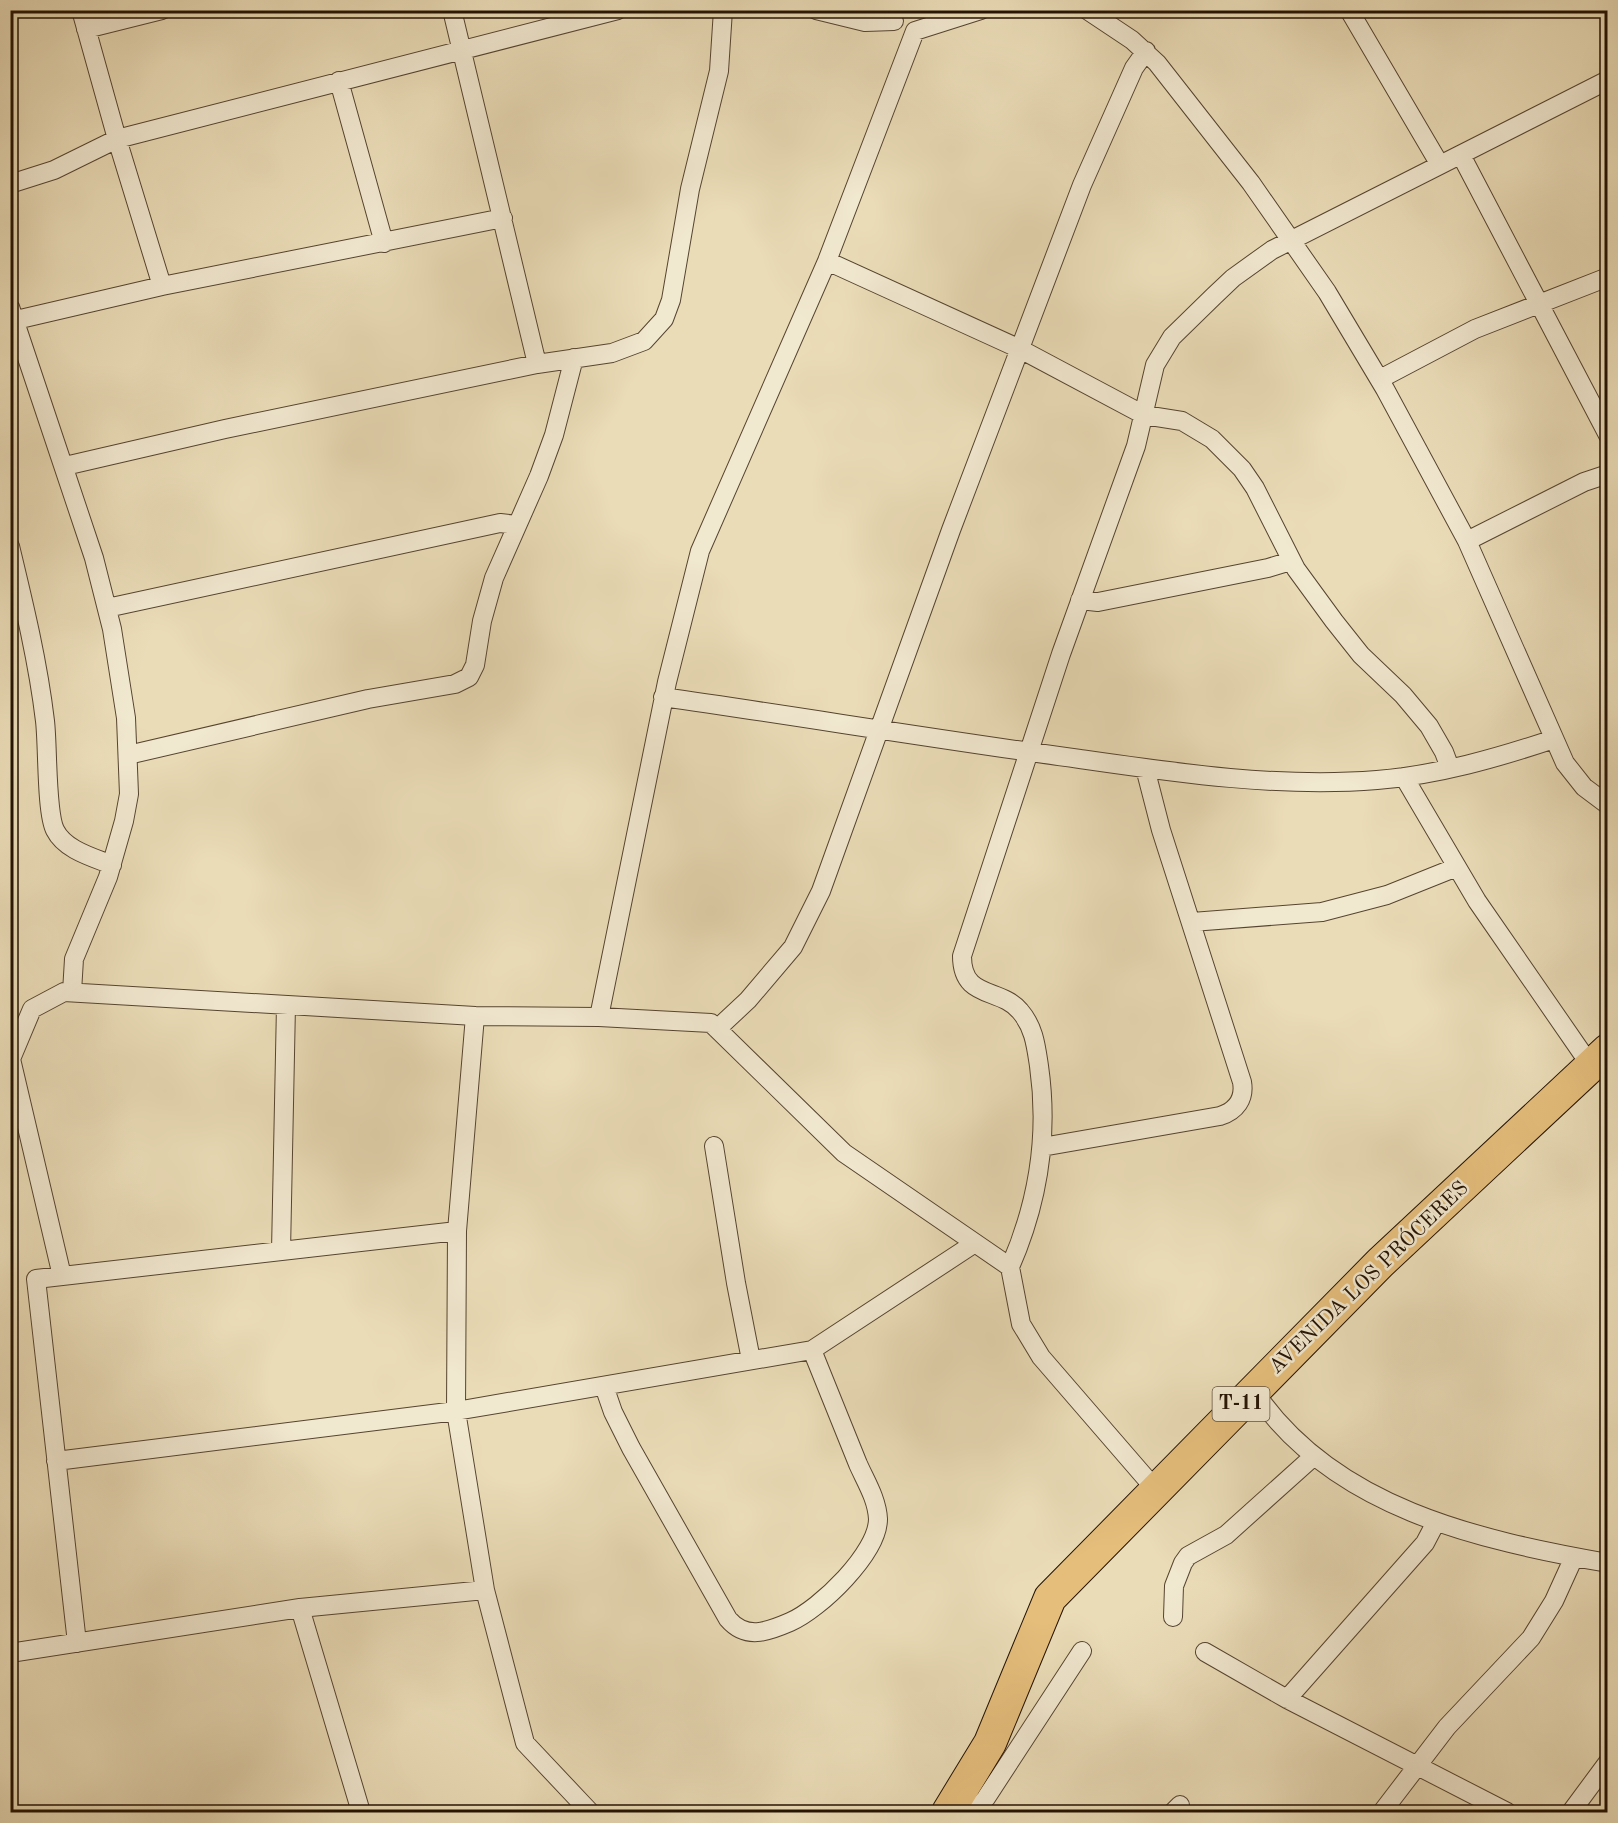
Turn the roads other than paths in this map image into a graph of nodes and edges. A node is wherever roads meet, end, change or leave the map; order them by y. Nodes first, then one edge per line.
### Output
1 (81, 10) edge
2 (162, 10) edge
3 (452, 10) edge
4 (618, 10) edge
5 (723, 10) edge
6 (816, 10) edge
7 (981, 10) edge
8 (1088, 10) edge
9 (1349, 10) edge
10 (893, 16) edge
11 (86, 29) junction
12 (912, 40) junction
13 (462, 49) junction
14 (1146, 51) junction
15 (1608, 80) edge
16 (339, 81) junction
17 (117, 139) junction
18 (1461, 154) junction
19 (1440, 165) junction
20 (10, 184) edge
21 (503, 218) junction
22 (1291, 240) junction
23 (384, 243) junction
24 (827, 261) junction
25 (1608, 277) edge
26 (162, 286) junction
27 (1538, 303) junction
28 (13, 313) edge
29 (1020, 349) junction
30 (574, 358) junction
31 (537, 364) junction
32 (1380, 379) junction
33 (1144, 415) junction
34 (1608, 435) edge
35 (64, 466) junction
36 (1608, 474) edge
37 (517, 525) junction
38 (1467, 541) junction
39 (10, 546) edge
40 (1291, 561) junction
41 (1080, 600) junction
42 (107, 608) junction
43 (663, 697) junction
44 (879, 728) junction
45 (1554, 739) junction
46 (1029, 752) junction
47 (128, 755) junction
48 (1145, 768) junction
49 (1450, 768) junction
50 (1404, 777) junction
51 (1608, 806) edge
52 (112, 866) junction
53 (1457, 867) junction
54 (1192, 922) junction
55 (72, 992) junction
56 (286, 1005) junction
57 (475, 1017) junction
58 (599, 1017) junction
59 (717, 1029) junction
60 (1599, 1058) edge
61 (714, 1146) dead end
62 (1042, 1147) junction
63 (457, 1231) junction
64 (975, 1243) junction
65 (281, 1251) junction
66 (1010, 1267) junction
67 (62, 1276) junction
68 (812, 1350) junction
69 (751, 1360) junction
70 (604, 1386) junction
71 (1254, 1391) junction
72 (456, 1412) junction
73 (1314, 1456) junction
74 (56, 1461) junction
75 (1156, 1490) junction
76 (1436, 1522) junction
77 (1574, 1557) junction
78 (1608, 1563) edge
79 (485, 1590) junction
80 (300, 1608) junction
81 (1173, 1617) dead end
82 (77, 1642) junction
83 (1082, 1651) dead end
84 (1205, 1652) dead end
85 (10, 1653) edge
86 (1287, 1699) junction
87 (1010, 1732) junction
88 (1608, 1762) edge
89 (1417, 1767) junction
90 (361, 1812) edge
91 (590, 1812) edge
92 (949, 1812) edge
93 (974, 1812) edge
94 (1382, 1812) edge
95 (1507, 1812) edge
96 (1571, 1812) edge

1 - 11 street
2 - 11 street
3 - 13 street
4 - 13 street
5 - 30 street
6 - 10 street
7 - 12 street
8 - 14 street
9 - 19 street
10 - 12 street
11 - 17 street
12 - 24 street
13 - 16 street
13 - 21 street
14 - 22 street
14 - 29 street
15 - 18 street
16 - 17 street
16 - 23 street
17 - 20 street
17 - 26 street
18 - 19 street
18 - 27 street
19 - 22 street
21 - 23 street
21 - 31 street
22 - 32 street
22 - 33 street
23 - 26 street
24 - 29 street
24 - 43 street
25 - 27 street
26 - 28 street
27 - 32 street
27 - 34 street
28 - 35 street
29 - 33 street
29 - 44 street
30 - 31 street
30 - 37 street
31 - 35 street
32 - 38 street
33 - 40 street
33 - 41 street
35 - 42 street
36 - 38 street
37 - 42 street
37 - 47 street
38 - 45 street
39 - 52 street
40 - 41 street
40 - 49 street
41 - 46 street
42 - 47 street
43 - 44 street
43 - 58 street
44 - 46 street
44 - 59 street
45 - 49 street
45 - 51 street
46 - 48 street
46 - 62 street
47 - 52 street
48 - 50 street
48 - 54 street
49 - 50 street
50 - 53 street
52 - 55 street
53 - 54 street
53 - 60 street
54 - 62 street
55 - 56 street
55 - 67 street
56 - 57 street
56 - 65 street
57 - 58 street
57 - 63 street
58 - 59 street
59 - 64 street
60 - 71 highway, AVENIDA LOS PRÓCERES / T-11
61 - 69 street
62 - 66 street
63 - 65 street
63 - 72 street
64 - 66 street
64 - 68 street
65 - 67 street
66 - 75 street
67 - 74 street
68 - 69 street
68 - 70 street
69 - 70 street
70 - 72 street
71 - 73 street
71 - 75 highway, AVENIDA LOS PRÓCERES / T-11
72 - 74 street
72 - 79 street
73 - 76 street
73 - 81 street
74 - 82 street
75 - 87 highway, AVENIDA LOS PRÓCERES / T-11
76 - 77 street
76 - 86 street
77 - 78 street
77 - 89 street
79 - 80 street
79 - 91 street
80 - 82 street
80 - 90 street
82 - 85 street
83 - 87 street
84 - 86 street
86 - 89 street
87 - 92 highway, AVENIDA LOS PRÓCERES / T-11
87 - 93 street
88 - 96 street
89 - 94 street
89 - 95 street

